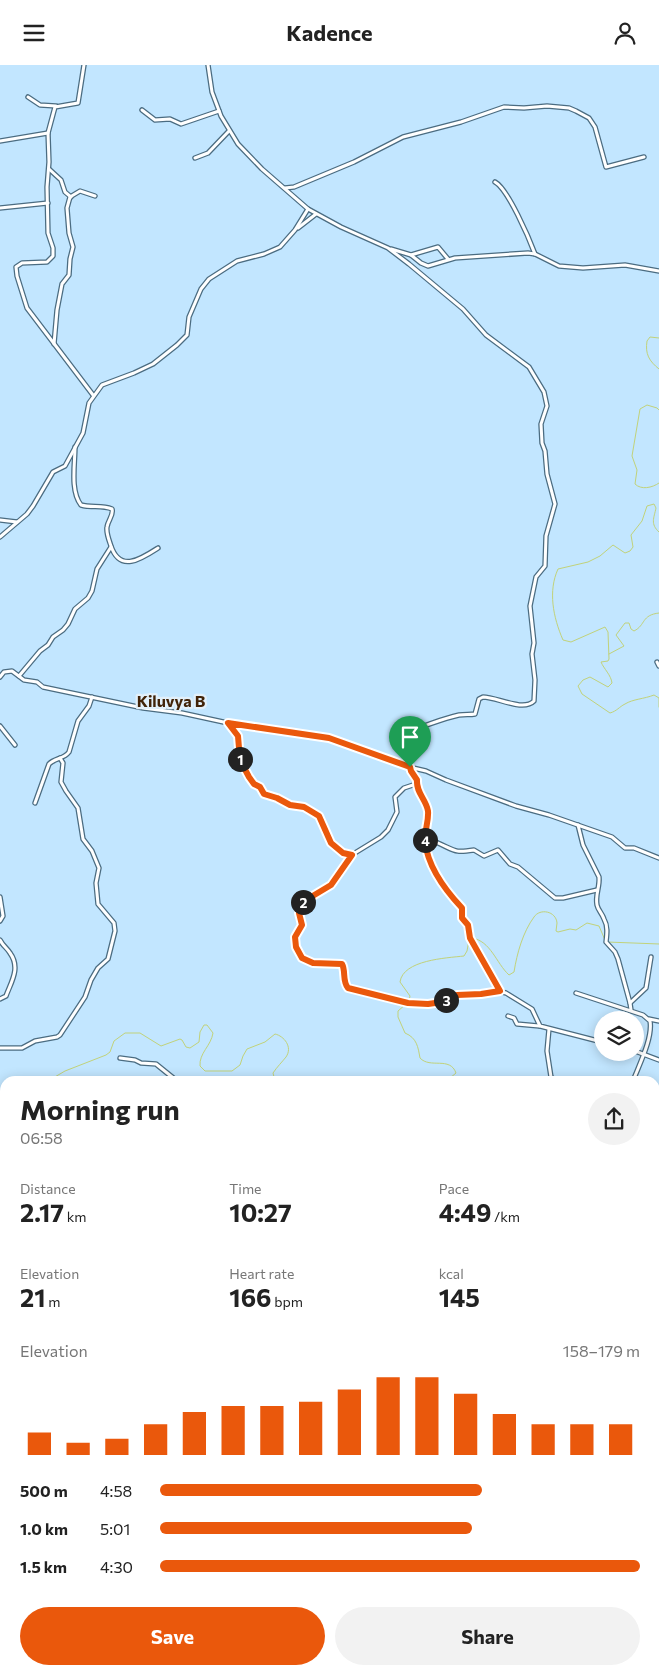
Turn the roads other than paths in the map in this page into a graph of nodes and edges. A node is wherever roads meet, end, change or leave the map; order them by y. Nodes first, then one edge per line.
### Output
1 (84, 65) edge
2 (208, 65) edge
3 (28, 97) dead end
4 (56, 107) junction
5 (142, 110) dead end
6 (219, 111) junction
7 (230, 131) junction
8 (48, 133) junction
9 (0, 141) edge
10 (644, 157) dead end
11 (195, 158) dead end
12 (49, 169) junction
13 (495, 182) dead end
14 (284, 189) junction
15 (95, 196) dead end
16 (71, 197) junction
17 (48, 203) junction
18 (0, 207) edge
19 (308, 209) junction
20 (316, 214) junction
21 (295, 230) junction
22 (388, 249) junction
23 (535, 253) junction
24 (411, 255) junction
25 (448, 259) junction
26 (659, 271) edge
27 (54, 345) junction
28 (93, 395) junction
29 (75, 446) junction
30 (0, 519) edge
31 (18, 522) junction
32 (0, 537) edge
33 (111, 547) junction
34 (158, 548) dead end
35 (19, 676) junction
36 (0, 677) edge
37 (92, 697) junction
38 (228, 723) junction
39 (0, 726) edge
40 (15, 745) dead end
41 (60, 758) junction
42 (410, 767) junction
43 (416, 785) junction
44 (35, 803) dead end
45 (578, 825) junction
46 (425, 836) junction
47 (352, 855) junction
48 (659, 858) edge
49 (597, 890) junction
50 (0, 897) edge
51 (0, 921) edge
52 (0, 940) edge
53 (651, 957) dead end
54 (500, 991) junction
55 (576, 993) dead end
56 (0, 999) edge
57 (630, 1003) junction
58 (631, 1011) joint
59 (508, 1016) dead end
60 (644, 1016) edge
61 (648, 1018) junction
62 (659, 1021) edge
63 (540, 1026) junction
64 (549, 1029) junction
65 (594, 1040) edge
66 (0, 1048) edge
67 (644, 1053) joint
68 (120, 1058) dead end
69 (659, 1060) edge
70 (641, 1061) edge
71 (171, 1076) edge
72 (551, 1076) edge
73 (635, 1076) edge

1 - 4 street
2 - 6 street
3 - 4 street
4 - 8 street
5 - 6 street
6 - 7 street
7 - 11 street
7 - 14 street
8 - 9 street
8 - 12 street
10 - 14 street
12 - 16 street
12 - 17 street
13 - 23 street
14 - 19 street
15 - 16 street
16 - 27 street
17 - 18 street
17 - 27 street
19 - 20 street
19 - 21 street
20 - 21 street
20 - 22 street
21 - 28 street
22 - 24 street
22 - 42 street
23 - 25 street
23 - 26 street
24 - 25 street
24 - 25 street
27 - 28 street
28 - 29 street
29 - 31 street
29 - 33 street
30 - 31 street
31 - 32 street
33 - 34 street
33 - 35 street
35 - 36 street
35 - 37 street
37 - 38 street
37 - 41 street
38 - 42 street
38 - 47 street
39 - 40 street
41 - 44 street
41 - 66 street
42 - 43 street
42 - 45 street
43 - 46 street
43 - 47 street
45 - 48 street
45 - 49 street
46 - 49 street
46 - 54 street
47 - 54 street
49 - 57 street
50 - 51 street
52 - 56 street
53 - 57 street
54 - 63 street
55 - 58 street
57 - 58 street
59 - 63 street
60 - 61 street
61 - 62 street
61 - 67 street
63 - 64 street
64 - 65 street
64 - 72 street
67 - 69 street
68 - 71 street
70 - 73 street

